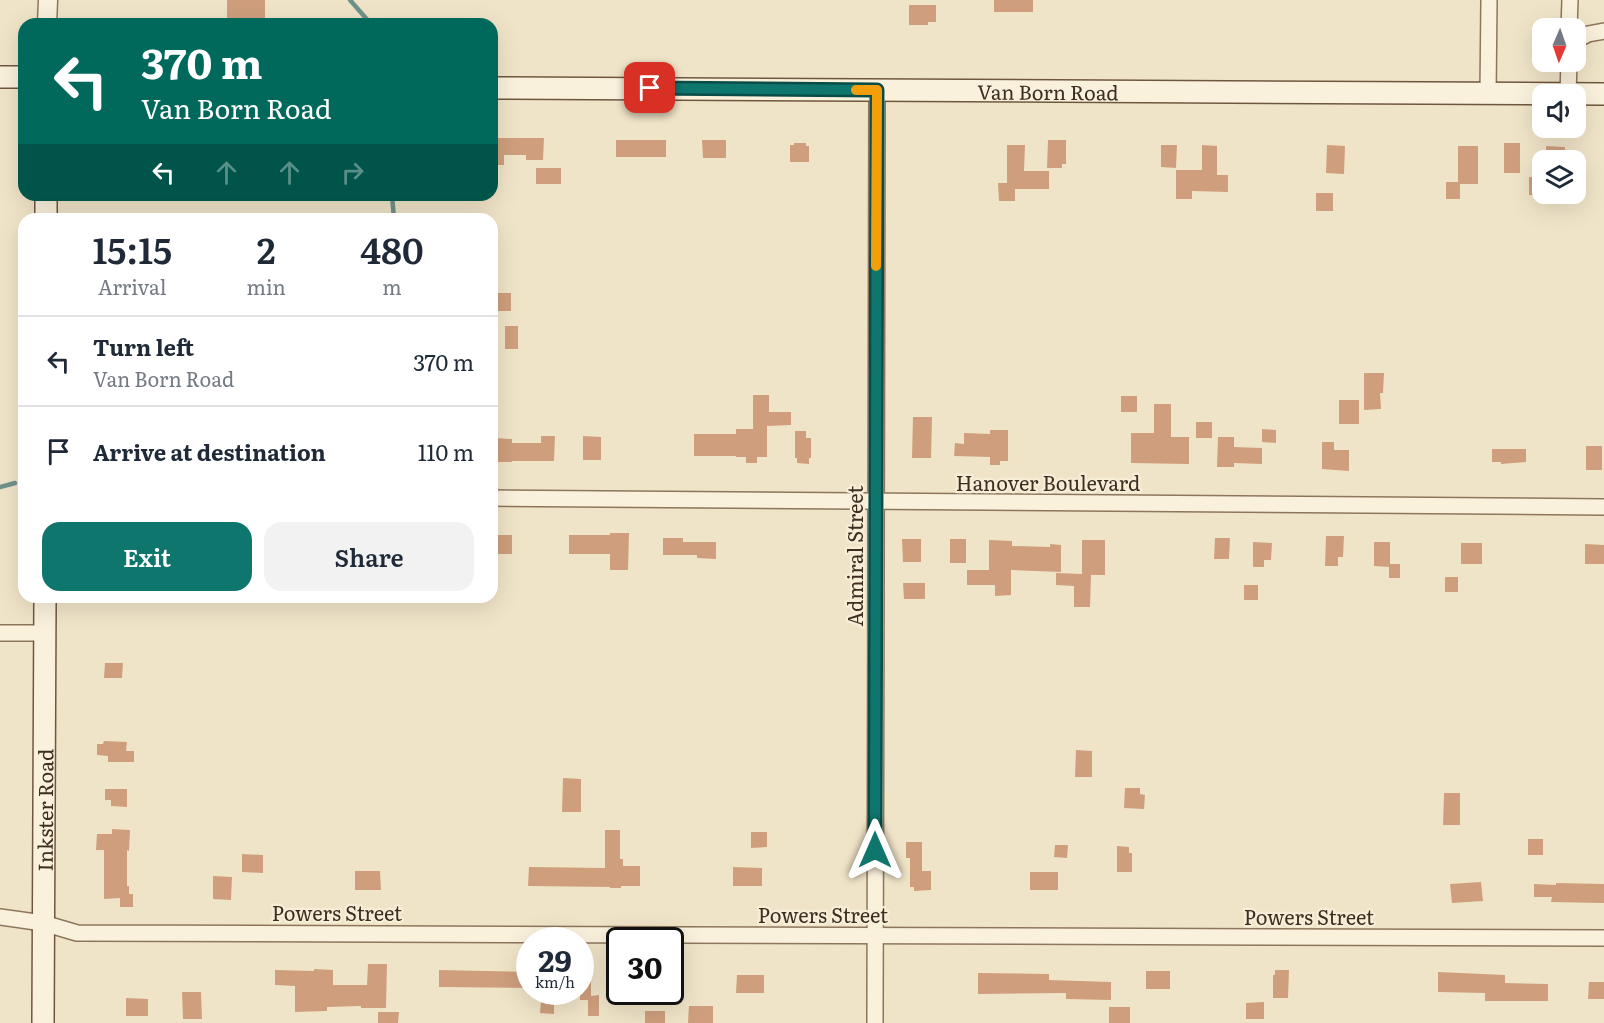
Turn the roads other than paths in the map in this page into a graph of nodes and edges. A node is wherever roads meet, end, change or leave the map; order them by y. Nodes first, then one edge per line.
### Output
1 (48, 0) edge
2 (1489, 0) edge
3 (1570, 0) edge
4 (47, 18) edge
5 (1569, 18) edge
6 (1604, 31) edge
7 (1586, 35) edge
8 (0, 77) edge
9 (18, 77) edge
10 (498, 88) edge
11 (877, 90) junction
12 (1488, 94) junction
13 (1532, 94) edge
14 (1586, 94) edge
15 (1604, 94) edge
16 (498, 498) edge
17 (875, 502) junction
18 (1604, 507) edge
19 (45, 603) edge
20 (0, 633) edge
21 (44, 633) junction
22 (0, 917) edge
23 (43, 923) junction
24 (875, 935) junction
25 (1604, 938) edge
26 (43, 1023) edge
27 (875, 1023) edge

1 - 4 street
2 - 12 street
3 - 5 street
6 - 7 street
8 - 9 main road
10 - 11 main road, Van Born Road
11 - 12 main road, Van Born Road
11 - 17 street, Admiral Street
12 - 13 main road, Van Born Road
14 - 15 main road, Van Born Road
16 - 17 street, Hanover Boulevard
17 - 18 street, Hanover Boulevard
17 - 24 street, Admiral Street
19 - 21 main road, Inkster Road
20 - 21 street
21 - 23 main road, Inkster Road
22 - 23 street, Powers Street
23 - 24 street, Powers Street
23 - 26 main road, Inkster Road
24 - 25 street, Powers Street
24 - 27 street, Admiral Street

